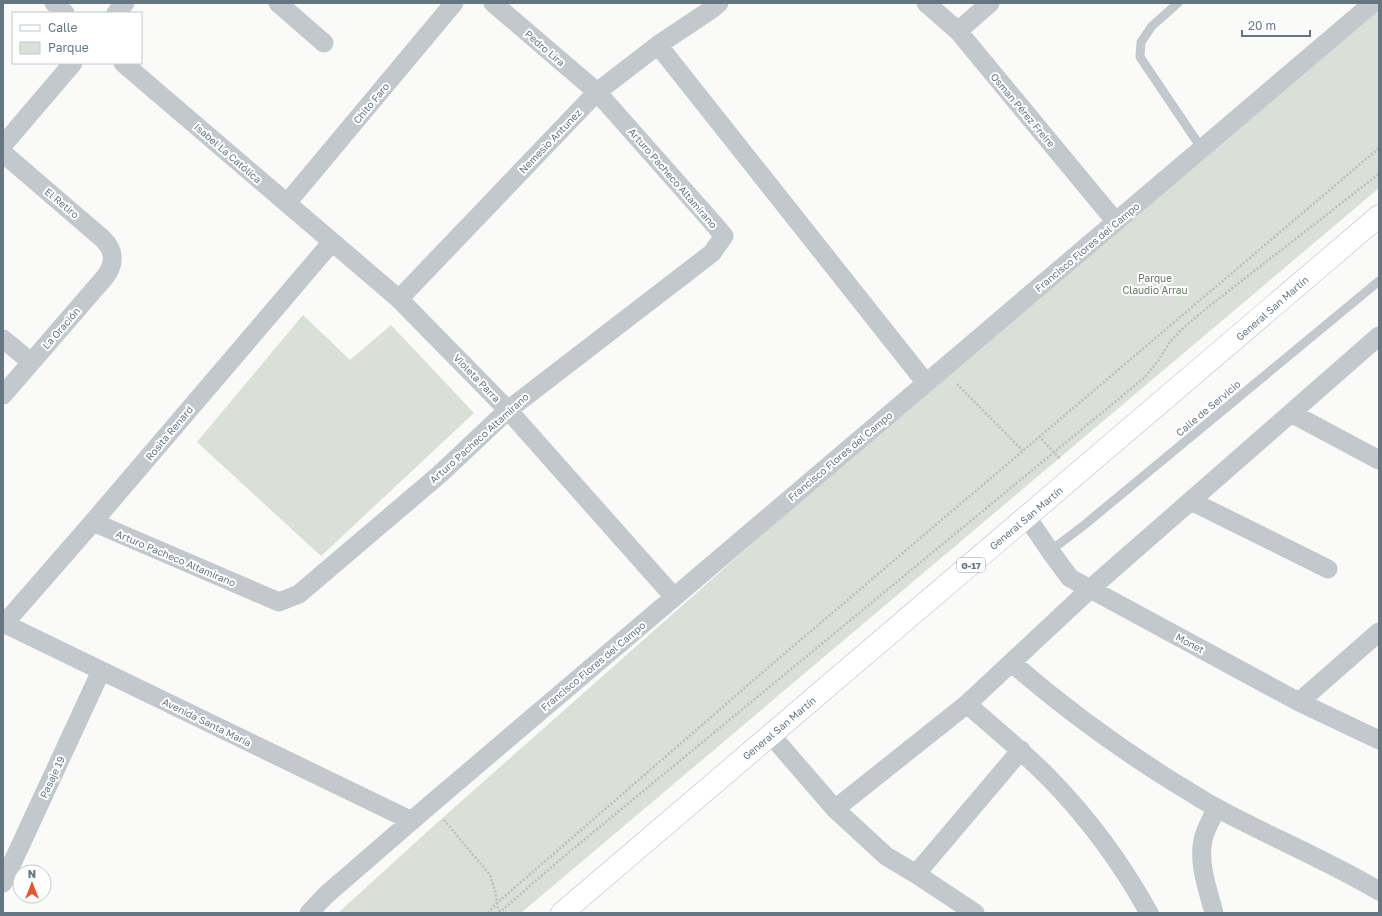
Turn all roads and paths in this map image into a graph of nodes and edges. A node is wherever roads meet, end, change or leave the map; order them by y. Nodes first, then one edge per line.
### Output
1 (54, 3) edge
2 (125, 3) edge
3 (278, 3) edge
4 (454, 3) edge
5 (493, 3) edge
6 (926, 3) edge
7 (990, 3) edge
8 (1178, 3) edge
9 (1373, 3) edge
10 (712, 5) edge
11 (64, 12) edge
12 (117, 12) edge
13 (958, 31) junction
14 (324, 43) dead end
15 (658, 45) junction
16 (72, 64) edge
17 (125, 64) edge
18 (597, 92) junction
19 (3, 144) edge
20 (1379, 148) edge
21 (1202, 149) junction
22 (3, 153) edge
23 (1379, 174) edge
24 (287, 203) junction
25 (1379, 216) edge
26 (1116, 222) junction
27 (332, 242) junction
28 (113, 258) joint
29 (1379, 281) edge
30 (399, 299) junction
31 (1379, 336) edge
32 (3, 338) edge
33 (31, 362) junction
34 (943, 369) junction
35 (926, 383) junction
36 (3, 395) edge
37 (508, 410) junction
38 (1291, 413) junction
39 (1039, 436) junction
40 (1022, 450) junction
41 (1054, 452) junction
42 (1379, 460) edge
43 (1075, 476) junction
44 (1191, 501) junction
45 (1027, 517) junction
46 (93, 522) junction
47 (1050, 552) junction
48 (1328, 569) dead end
49 (1090, 589) junction
50 (674, 597) junction
51 (4, 623) edge
52 (1379, 632) edge
53 (1012, 663) junction
54 (101, 671) junction
55 (1298, 702) junction
56 (967, 704) junction
57 (771, 735) junction
58 (1379, 740) edge
59 (1020, 750) junction
60 (431, 804) junction
61 (835, 808) junction
62 (1216, 808) junction
63 (412, 821) junction
64 (916, 874) junction
65 (3, 882) edge
66 (1379, 891) edge
67 (497, 903) junction
68 (309, 913) edge
69 (488, 913) edge
70 (500, 913) edge
71 (562, 913) edge
72 (974, 913) edge
73 (1149, 913) edge
74 (1214, 913) edge

1 - 11 street
2 - 12 street
3 - 14 street
4 - 24 street, Chito Faro
5 - 18 street, Pedro Lira
6 - 13 street, Osman Pérez Freire
7 - 13 street
8 - 21 lane
9 - 21 street, Francisco Flores del Campo
10 - 15 street, Nemesio Antunez
13 - 26 street, Osman Pérez Freire
15 - 18 street, Nemesio Antunez
15 - 35 street
16 - 19 street
17 - 24 street, Isabel La Católica
18 - 30 street, Nemesio Antunez
18 - 37 street, Arturo Pacheco Altamirano
20 - 39 path
21 - 26 street, Francisco Flores del Campo
22 - 28 street, El Retiro
23 - 41 path
24 - 27 street, Isabel La Católica
25 - 43 main road, General San Martín / G-17
26 - 34 street, Francisco Flores del Campo
27 - 30 street, Violeta Parra
27 - 46 street, Rosita Renard
28 - 33 street, La Oración
29 - 47 lane, Calle de Servicio
30 - 37 street, Violeta Parra
31 - 38 street
32 - 33 street
33 - 36 street, La Oración
34 - 35 street, Francisco Flores del Campo
34 - 40 path
35 - 50 street, Francisco Flores del Campo
37 - 46 street, Arturo Pacheco Altamirano
37 - 50 street, Violeta Parra
38 - 42 street
38 - 44 street
39 - 40 path
39 - 41 path
40 - 67 path
41 - 43 path
41 - 70 path
43 - 45 main road, General San Martín / G-17
44 - 48 street
44 - 49 street
45 - 47 street, Monet
45 - 57 main road, General San Martín / G-17
46 - 51 street, Rosita Renard
47 - 49 street, Monet
49 - 53 street
49 - 55 street, Monet
50 - 60 street, Francisco Flores del Campo
51 - 54 street, Avenida Santa María
52 - 55 street
53 - 56 street
53 - 62 street
54 - 63 street, Avenida Santa María
54 - 65 street, Pasaje 19
55 - 58 street, Monet
56 - 59 street
56 - 61 street
57 - 61 street
57 - 71 main road, General San Martín / G-17
59 - 64 street
59 - 73 street
60 - 63 street, Francisco Flores del Campo
60 - 67 path
61 - 64 street
62 - 66 street
62 - 74 street
63 - 68 street, Francisco Flores del Campo
64 - 72 street
67 - 69 path
67 - 70 path

